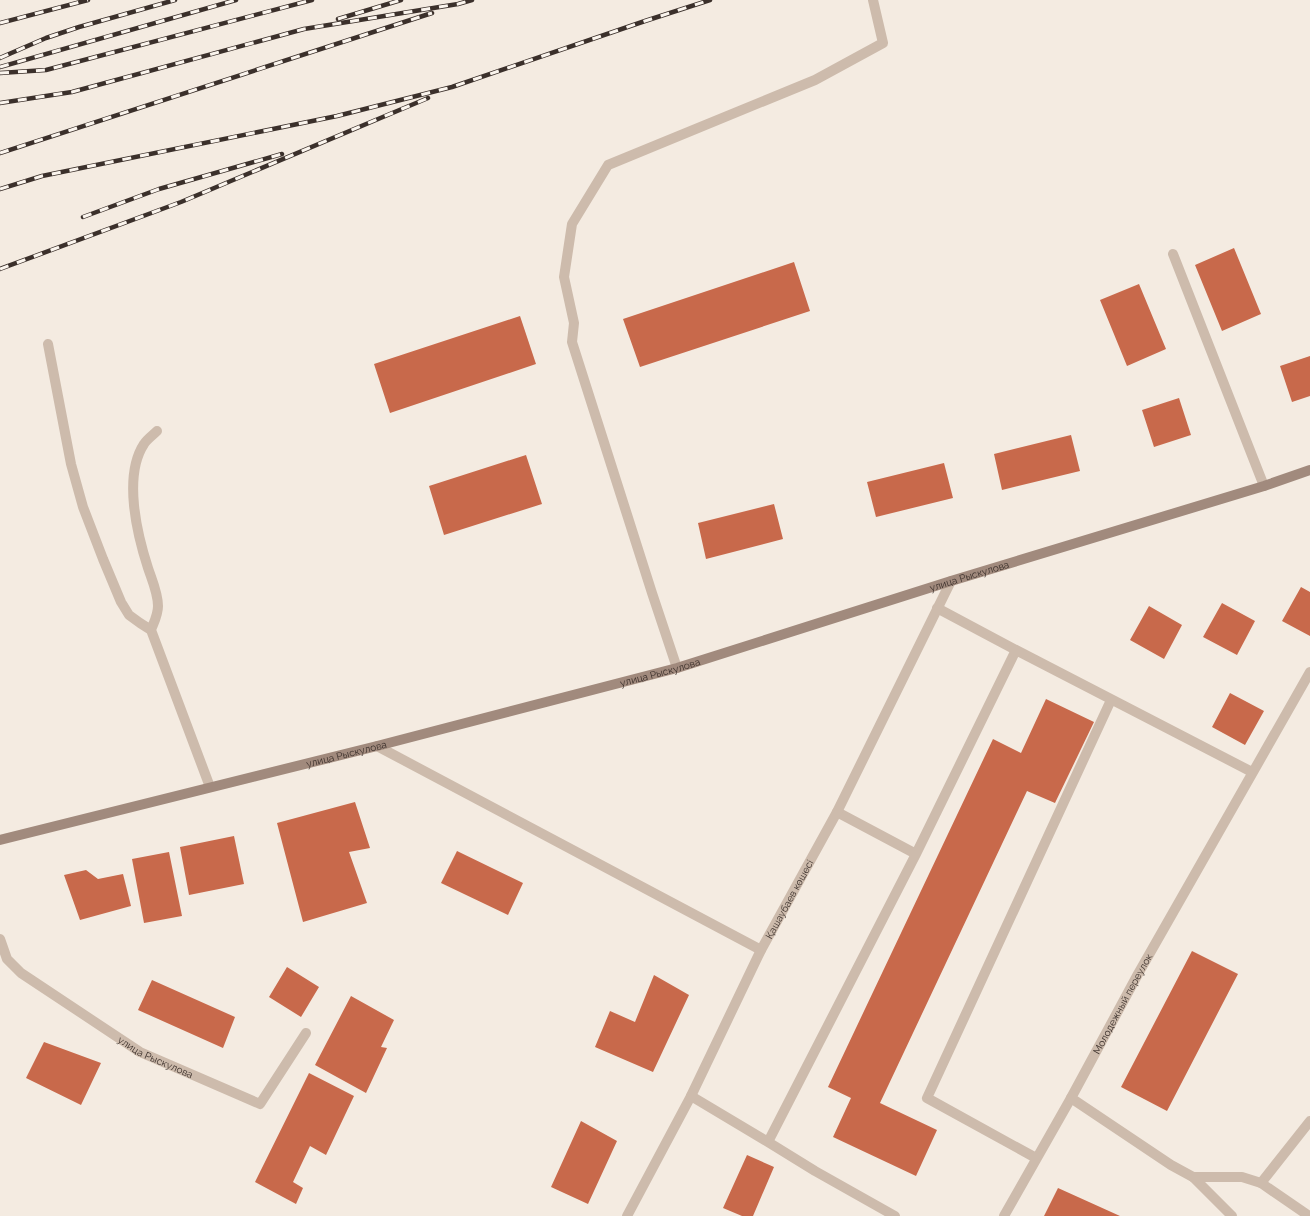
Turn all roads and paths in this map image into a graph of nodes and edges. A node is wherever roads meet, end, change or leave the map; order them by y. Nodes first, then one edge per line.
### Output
1 (873, 0) edge
2 (1174, 254) dead end
3 (48, 344) dead end
4 (157, 431) dead end
5 (1310, 470) edge
6 (1264, 486) junction
7 (951, 581) junction
8 (937, 608) junction
9 (152, 630) junction
10 (1016, 650) junction
11 (678, 668) junction
12 (1310, 672) edge
13 (1111, 700) junction
14 (377, 746) junction
15 (1252, 772) junction
16 (210, 787) junction
17 (837, 812) junction
18 (0, 840) edge
19 (916, 854) junction
20 (0, 939) edge
21 (761, 950) junction
22 (306, 1033) dead end
23 (691, 1096) junction
24 (1071, 1098) junction
25 (1310, 1122) edge
26 (768, 1142) junction
27 (1036, 1158) junction
28 (1193, 1177) junction
29 (1260, 1183) junction
30 (627, 1216) edge
31 (895, 1216) edge
32 (1004, 1216) edge
33 (1232, 1216) edge
34 (1309, 1216) edge

1 - 11 street
2 - 6 street
3 - 9 street
4 - 9 street
5 - 6 street, улица Рыскулова
6 - 7 street, улица Рыскулова
7 - 8 street, Қашаубаев көшесі
7 - 11 street, улица Рыскулова
8 - 10 street
8 - 17 street, Қашаубаев көшесі
9 - 16 street
10 - 13 street
10 - 19 street
11 - 14 street, улица Рыскулова
12 - 15 street, Молодежный переулок
13 - 15 street
13 - 27 street
14 - 16 street, улица Рыскулова
14 - 21 street
15 - 24 street, Молодежный переулок
16 - 18 street, улица Рыскулова
17 - 19 street
17 - 21 street, Қашаубаев көшесі
19 - 26 street
20 - 22 street, улица Рыскулова
21 - 23 street, Қашаубаев көшесі
23 - 26 street
23 - 30 street, Қашаубаев көшесі
24 - 27 street, Молодежный переулок
24 - 28 street
25 - 29 street
26 - 31 street
27 - 32 street, Молодежный переулок
28 - 29 street
28 - 33 street
29 - 34 street

